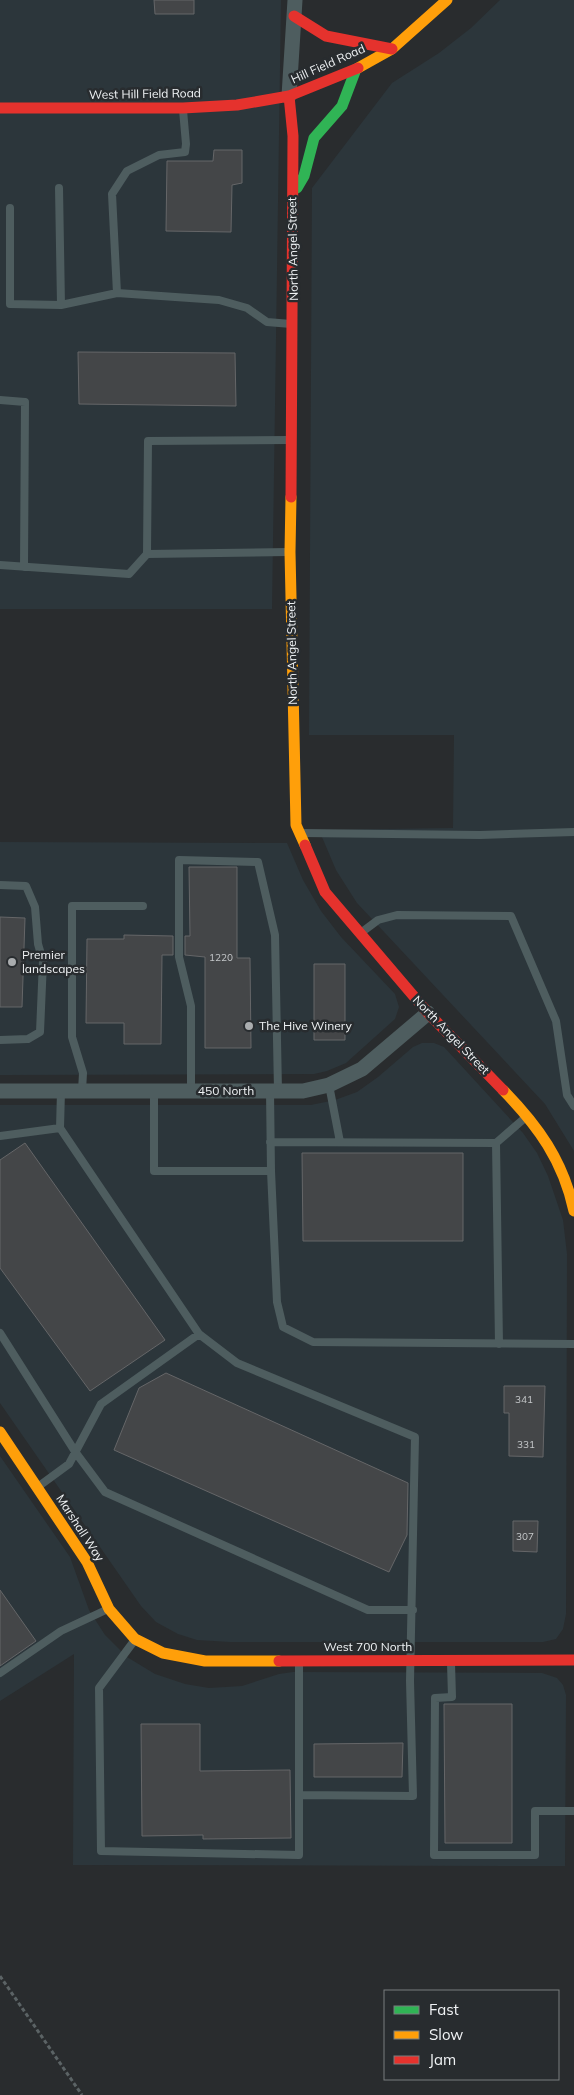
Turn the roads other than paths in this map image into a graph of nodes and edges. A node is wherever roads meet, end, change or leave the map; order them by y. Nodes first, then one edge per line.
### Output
1 (294, 0) edge
2 (447, 0) edge
3 (294, 16) junction
4 (392, 49) junction
5 (356, 69) junction
6 (289, 96) junction
7 (0, 108) edge
8 (183, 108) junction
9 (59, 188) dead end
10 (292, 198) junction
11 (10, 208) dead end
12 (116, 293) junction
13 (61, 305) junction
14 (293, 324) junction
15 (0, 400) edge
16 (291, 440) junction
17 (290, 552) junction
18 (147, 554) junction
19 (0, 565) edge
20 (24, 567) junction
21 (574, 832) edge
22 (300, 833) junction
23 (0, 885) edge
24 (142, 906) dead end
25 (360, 933) junction
26 (428, 1013) junction
27 (0, 1040) edge
28 (329, 1085) junction
29 (0, 1091) edge
30 (61, 1091) junction
31 (82, 1091) junction
32 (154, 1092) junction
33 (191, 1092) junction
34 (274, 1092) junction
35 (574, 1106) edge
36 (528, 1116) junction
37 (60, 1128) junction
38 (0, 1136) edge
39 (270, 1142) junction
40 (340, 1142) junction
41 (496, 1143) junction
42 (271, 1171) junction
43 (574, 1211) edge
44 (0, 1333) edge
45 (199, 1334) junction
46 (499, 1344) junction
47 (574, 1344) edge
48 (0, 1432) edge
49 (76, 1453) junction
50 (37, 1487) junction
51 (109, 1609) junction
52 (413, 1610) junction
53 (135, 1639) junction
54 (163, 1653) joint
55 (411, 1660) junction
56 (451, 1660) junction
57 (574, 1660) edge
58 (299, 1661) junction
59 (0, 1673) edge
60 (299, 1795) junction
61 (574, 1811) edge

1 - 3 street, North Angel Street
2 - 4 street, Hill Field Road
3 - 4 street
3 - 6 street, North Angel Street
4 - 5 street, Hill Field Road
5 - 6 street, Hill Field Road
5 - 10 street
6 - 8 street, West Hill Field Road
6 - 10 street, North Angel Street
7 - 8 street, West Hill Field Road
8 - 12 lane
9 - 13 lane
10 - 14 street, North Angel Street
11 - 13 lane
12 - 13 lane
12 - 14 lane
14 - 16 street, North Angel Street
15 - 20 lane
16 - 17 street, North Angel Street
16 - 18 lane
17 - 18 lane
17 - 22 street, North Angel Street
18 - 20 lane
19 - 20 lane
21 - 22 lane
22 - 25 street, North Angel Street
23 - 27 lane
24 - 31 lane
25 - 26 street, North Angel Street
25 - 35 lane
26 - 28 street, 450 North
26 - 36 street, North Angel Street
28 - 34 street, 450 North
28 - 40 lane
29 - 30 street, 450 North
30 - 31 street, 450 North
30 - 37 lane
31 - 32 street, 450 North
32 - 33 street, 450 North
32 - 42 lane
33 - 34 street, 450 North
33 - 34 lane
34 - 39 lane
36 - 41 lane
36 - 43 street, North Angel Street
37 - 38 lane
37 - 45 lane
39 - 40 lane
39 - 42 lane
40 - 41 lane
41 - 46 lane
42 - 46 lane
44 - 49 lane
45 - 49 lane
45 - 52 lane
46 - 47 lane
48 - 50 street, Marshall Way
49 - 50 lane
49 - 52 lane
50 - 51 street, Marshall Way
51 - 53 street, Marshall Way
51 - 59 lane
52 - 55 lane
53 - 54 street, Marshall Way
53 - 60 lane
54 - 58 street, West 700 North
55 - 56 street, West 700 North
55 - 58 street, West 700 North
55 - 60 lane
56 - 57 street, West 700 North
56 - 61 lane
58 - 60 lane

